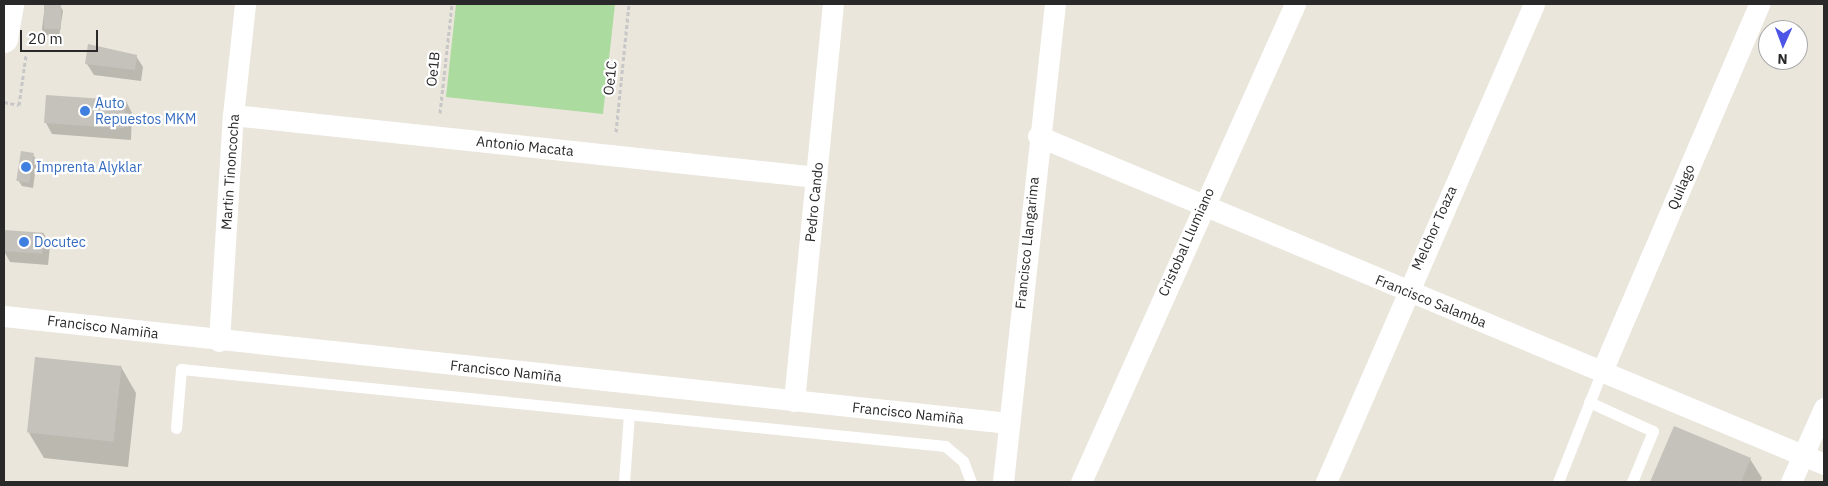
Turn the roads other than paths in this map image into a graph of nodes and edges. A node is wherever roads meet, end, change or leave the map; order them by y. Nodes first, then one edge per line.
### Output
1 (10, 4) edge
2 (245, 4) edge
3 (833, 4) edge
4 (1055, 4) edge
5 (1295, 4) edge
6 (1534, 4) edge
7 (1759, 4) edge
8 (15, 43) edge
9 (233, 115) junction
10 (1038, 136) junction
11 (817, 176) junction
12 (1202, 205) junction
13 (1407, 291) junction
14 (4, 316) edge
15 (219, 341) junction
16 (1602, 370) junction
17 (794, 401) junction
18 (1589, 402) junction
19 (1824, 408) edge
20 (629, 414) junction
21 (1008, 423) junction
22 (176, 428) dead end
23 (1803, 455) junction
24 (1824, 464) edge
25 (624, 482) edge
26 (970, 482) edge
27 (1003, 482) edge
28 (1081, 482) edge
29 (1326, 482) edge
30 (1558, 482) edge
31 (1632, 482) edge
32 (1791, 482) edge

1 - 8 main road
2 - 9 street, Martin Tinoncocha
3 - 11 street, Pedro Cando
4 - 10 street, Francisco Llangarima
5 - 12 street, Cristobal Llumiano
6 - 13 street, Melchor Toaza
7 - 16 street, Quilago
9 - 11 street, Antonio Macata
9 - 15 street, Martin Tinoncocha
10 - 12 street, Francisco Salamba
10 - 21 street, Francisco Llangarima
11 - 17 street, Pedro Cando
12 - 13 street, Francisco Salamba
12 - 28 street, Cristobal Llumiano
13 - 16 street, Francisco Salamba
13 - 29 street, Melchor Toaza
14 - 15 street, Francisco Namiña
15 - 17 street, Francisco Namiña
16 - 18 lane
16 - 23 street, Francisco Salamba
17 - 21 street, Francisco Namiña
18 - 30 lane
18 - 31 lane
19 - 23 street
20 - 22 lane
20 - 25 lane
20 - 26 lane
21 - 27 street, Francisco Llangarima
23 - 24 street, Francisco Salamba
23 - 32 street

